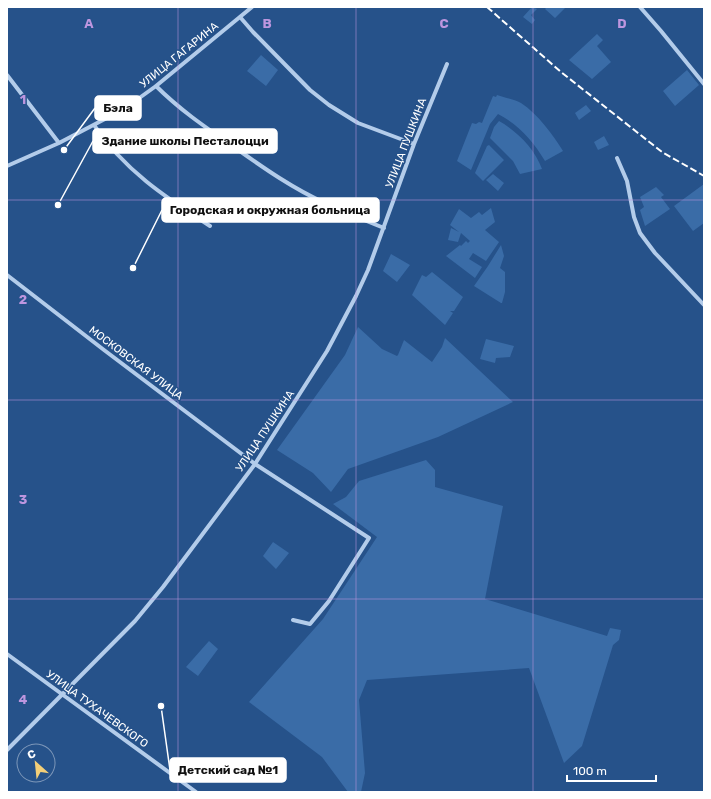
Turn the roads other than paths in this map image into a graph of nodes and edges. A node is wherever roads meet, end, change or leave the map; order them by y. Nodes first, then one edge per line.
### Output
1 (252, 7) edge
2 (640, 7) edge
3 (240, 17) junction
4 (447, 64) dead end
5 (7, 75) edge
6 (704, 84) edge
7 (156, 86) junction
8 (94, 125) junction
9 (59, 143) junction
10 (414, 144) junction
11 (617, 158) dead end
12 (7, 166) edge
13 (210, 226) dead end
14 (384, 228) junction
15 (7, 275) edge
16 (704, 305) edge
17 (255, 464) junction
18 (293, 620) dead end
19 (7, 654) edge
20 (62, 695) junction
21 (7, 750) edge
22 (196, 792) edge

1 - 3 street, УЛИЦА ГАГАРИНА
2 - 6 street
3 - 7 street, УЛИЦА ГАГАРИНА
3 - 10 street
4 - 10 street, УЛИЦА ПУШКИНА
5 - 9 street
7 - 8 street, УЛИЦА ГАГАРИНА
7 - 14 street
8 - 9 street, УЛИЦА ГАГАРИНА
8 - 13 street
9 - 12 street, УЛИЦА ГАГАРИНА
10 - 14 street, УЛИЦА ПУШКИНА
11 - 16 street
14 - 17 street, УЛИЦА ПУШКИНА
15 - 17 street, МОСКОВСКАЯ УЛИЦА
17 - 18 street, МОСКОВСКАЯ УЛИЦА
17 - 20 street, УЛИЦА ПУШКИНА
19 - 20 street, УЛИЦА ТУХАЧЕВСКОГО
20 - 21 street, УЛИЦА ПУШКИНА
20 - 22 street, УЛИЦА ТУХАЧЕВСКОГО

